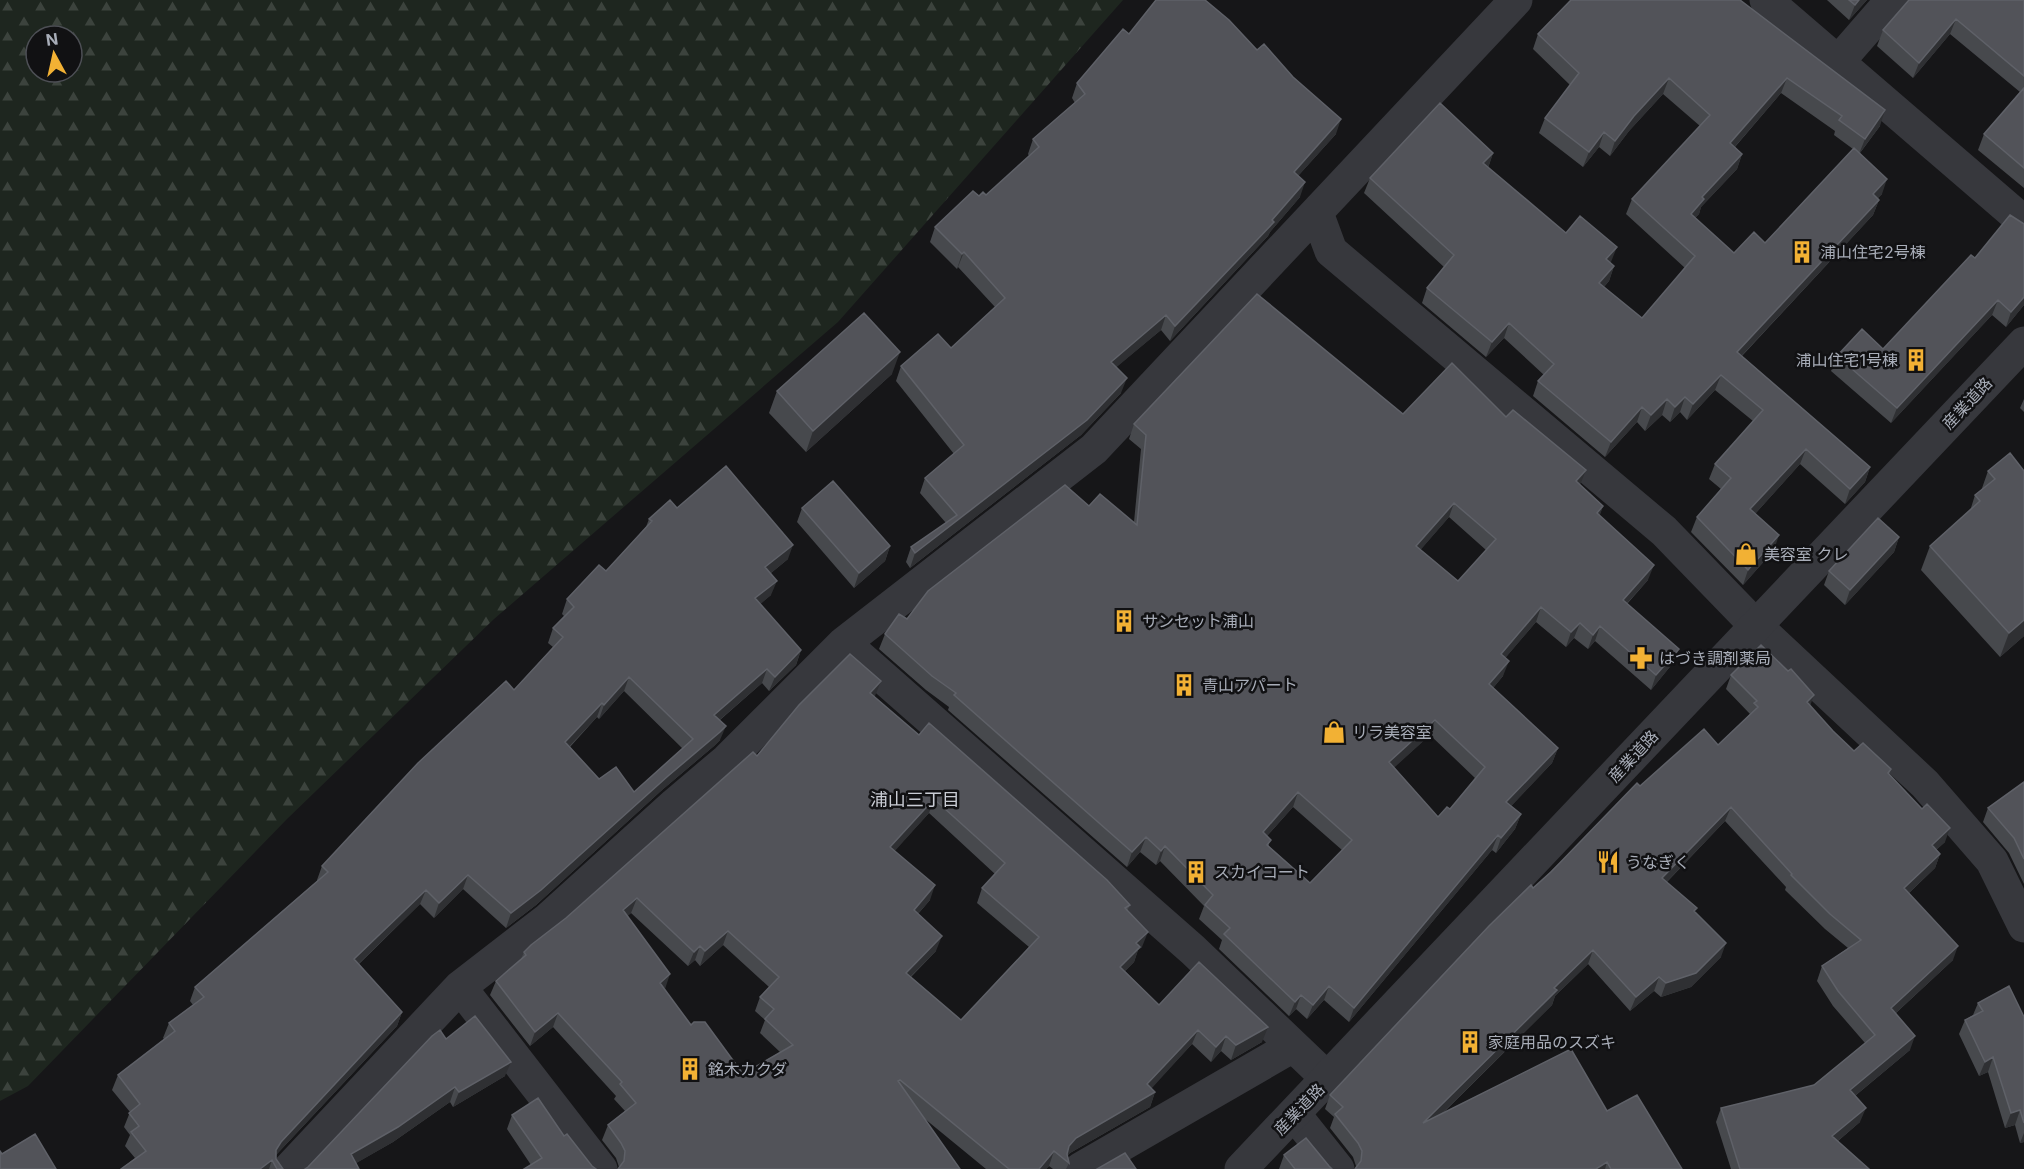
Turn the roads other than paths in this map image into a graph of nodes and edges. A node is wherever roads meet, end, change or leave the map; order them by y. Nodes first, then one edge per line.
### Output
1 (1516, 0) edge
2 (1766, 0) edge
3 (1892, 0) edge
4 (1838, 62) junction
5 (1317, 213) junction
6 (2024, 222) edge
7 (2024, 343) edge
8 (1756, 626) junction
9 (844, 643) junction
10 (2024, 926) edge
11 (460, 987) junction
12 (1293, 1046) junction
13 (1328, 1079) junction
14 (1294, 1115) junction
15 (289, 1169) edge
16 (601, 1169) edge
17 (1080, 1169) edge
18 (1241, 1169) edge
19 (1338, 1169) edge

1 - 5 street
2 - 4 street
3 - 4 street
4 - 6 street
5 - 8 street
5 - 9 street
7 - 8 street, 産業道路
8 - 10 street
8 - 13 street, 産業道路
9 - 11 street
9 - 12 street
11 - 15 street
11 - 16 street
12 - 13 street
12 - 17 street
13 - 14 street, 産業道路
14 - 18 street, 産業道路
14 - 19 street

